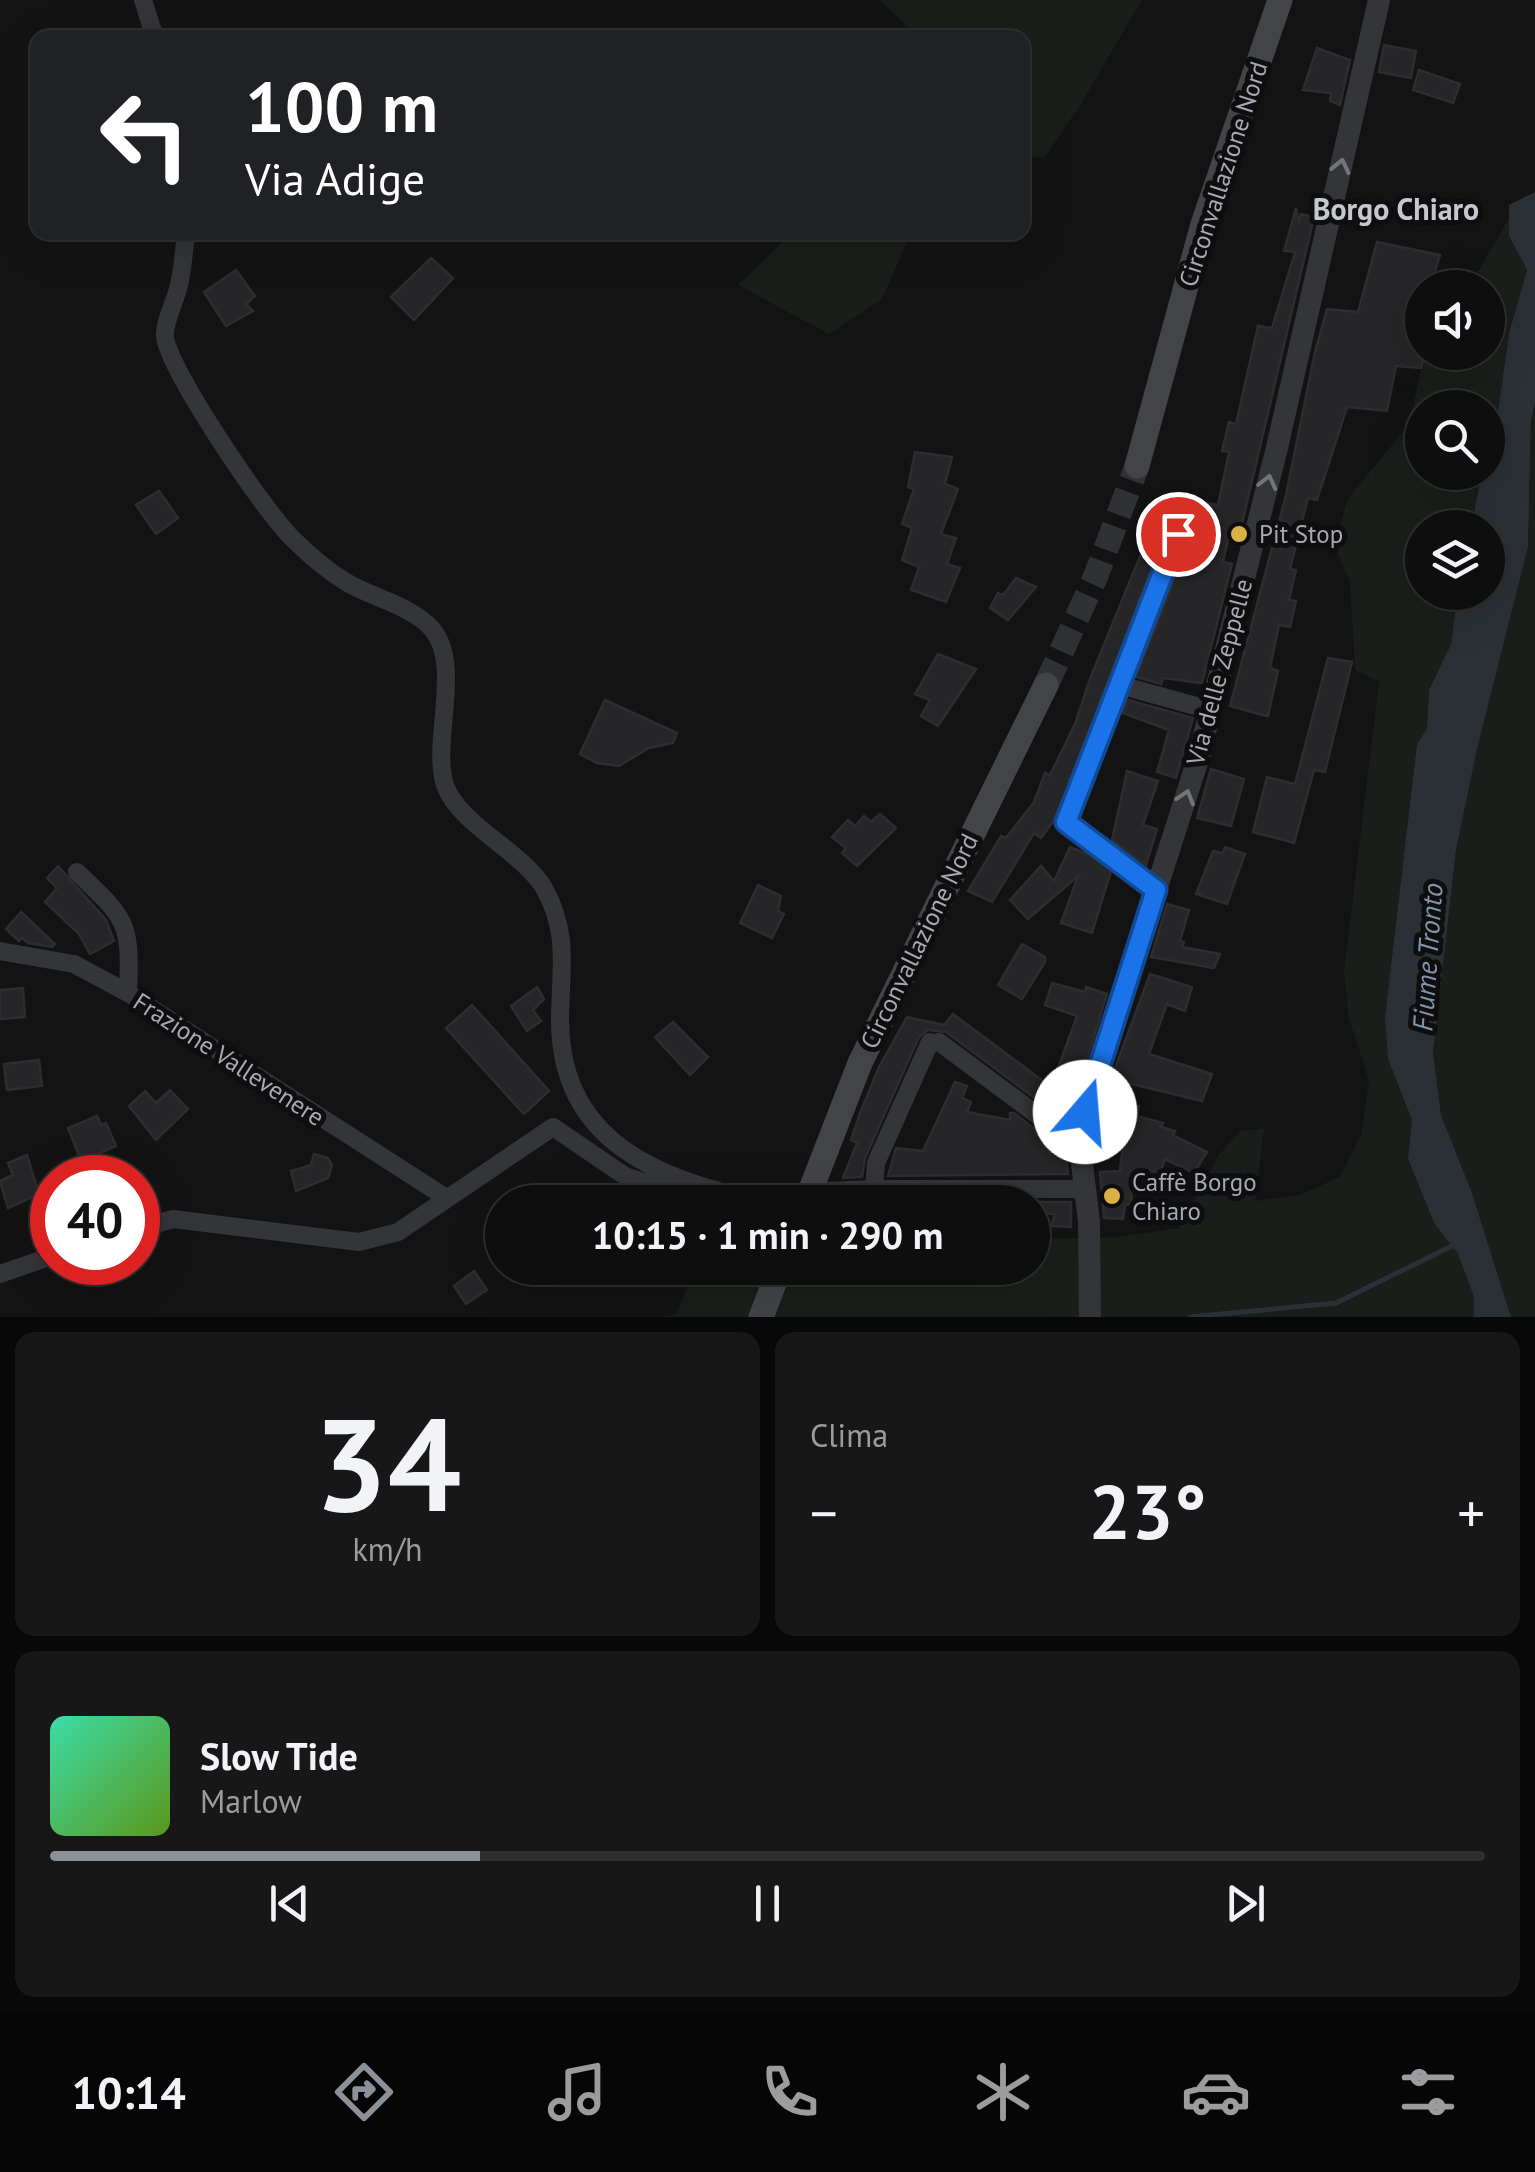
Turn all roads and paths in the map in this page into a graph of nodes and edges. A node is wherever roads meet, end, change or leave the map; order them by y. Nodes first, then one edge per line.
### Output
1 (143, 0) edge
2 (1280, 0) edge
3 (1379, 0) edge
4 (152, 30) edge
5 (185, 240) edge
6 (1137, 466) tunnel mouth
7 (1178, 534) dead end
8 (1120, 684) junction
9 (1046, 686) tunnel mouth
10 (1210, 710) junction
11 (77, 872) dead end
12 (1156, 890) junction
13 (0, 952) edge
14 (128, 993) junction
15 (1080, 1147) junction
16 (653, 1185) edge
17 (696, 1185) edge
18 (813, 1185) edge
19 (874, 1185) edge
20 (1050, 1189) edge
21 (1084, 1189) junction
22 (445, 1197) junction
23 (160, 1223) edge
24 (30, 1264) edge
25 (0, 1274) edge
26 (773, 1285) edge
27 (760, 1317) edge
28 (1090, 1317) edge

1 - 4 street
2 - 6 main road, Circonvallazione Nord
10 -> 3 street, Via delle Zeppelle
5 - 17 street
7 - 8 street
8 - 10 street
8 - 12 street
9 - 18 main road, Circonvallazione Nord, bridge
12 -> 10 street, Via delle Zeppelle
11 - 14 street
12 - 15 street, Via delle Zeppelle
13 - 14 street, Frazione Vallevenere
14 - 22 street, Frazione Vallevenere
15 - 19 street
15 - 21 street, Via delle Zeppelle
16 - 22 street
20 - 21 street
21 - 28 street, Via delle Zeppelle
22 - 23 street
24 - 25 street
26 - 27 main road

